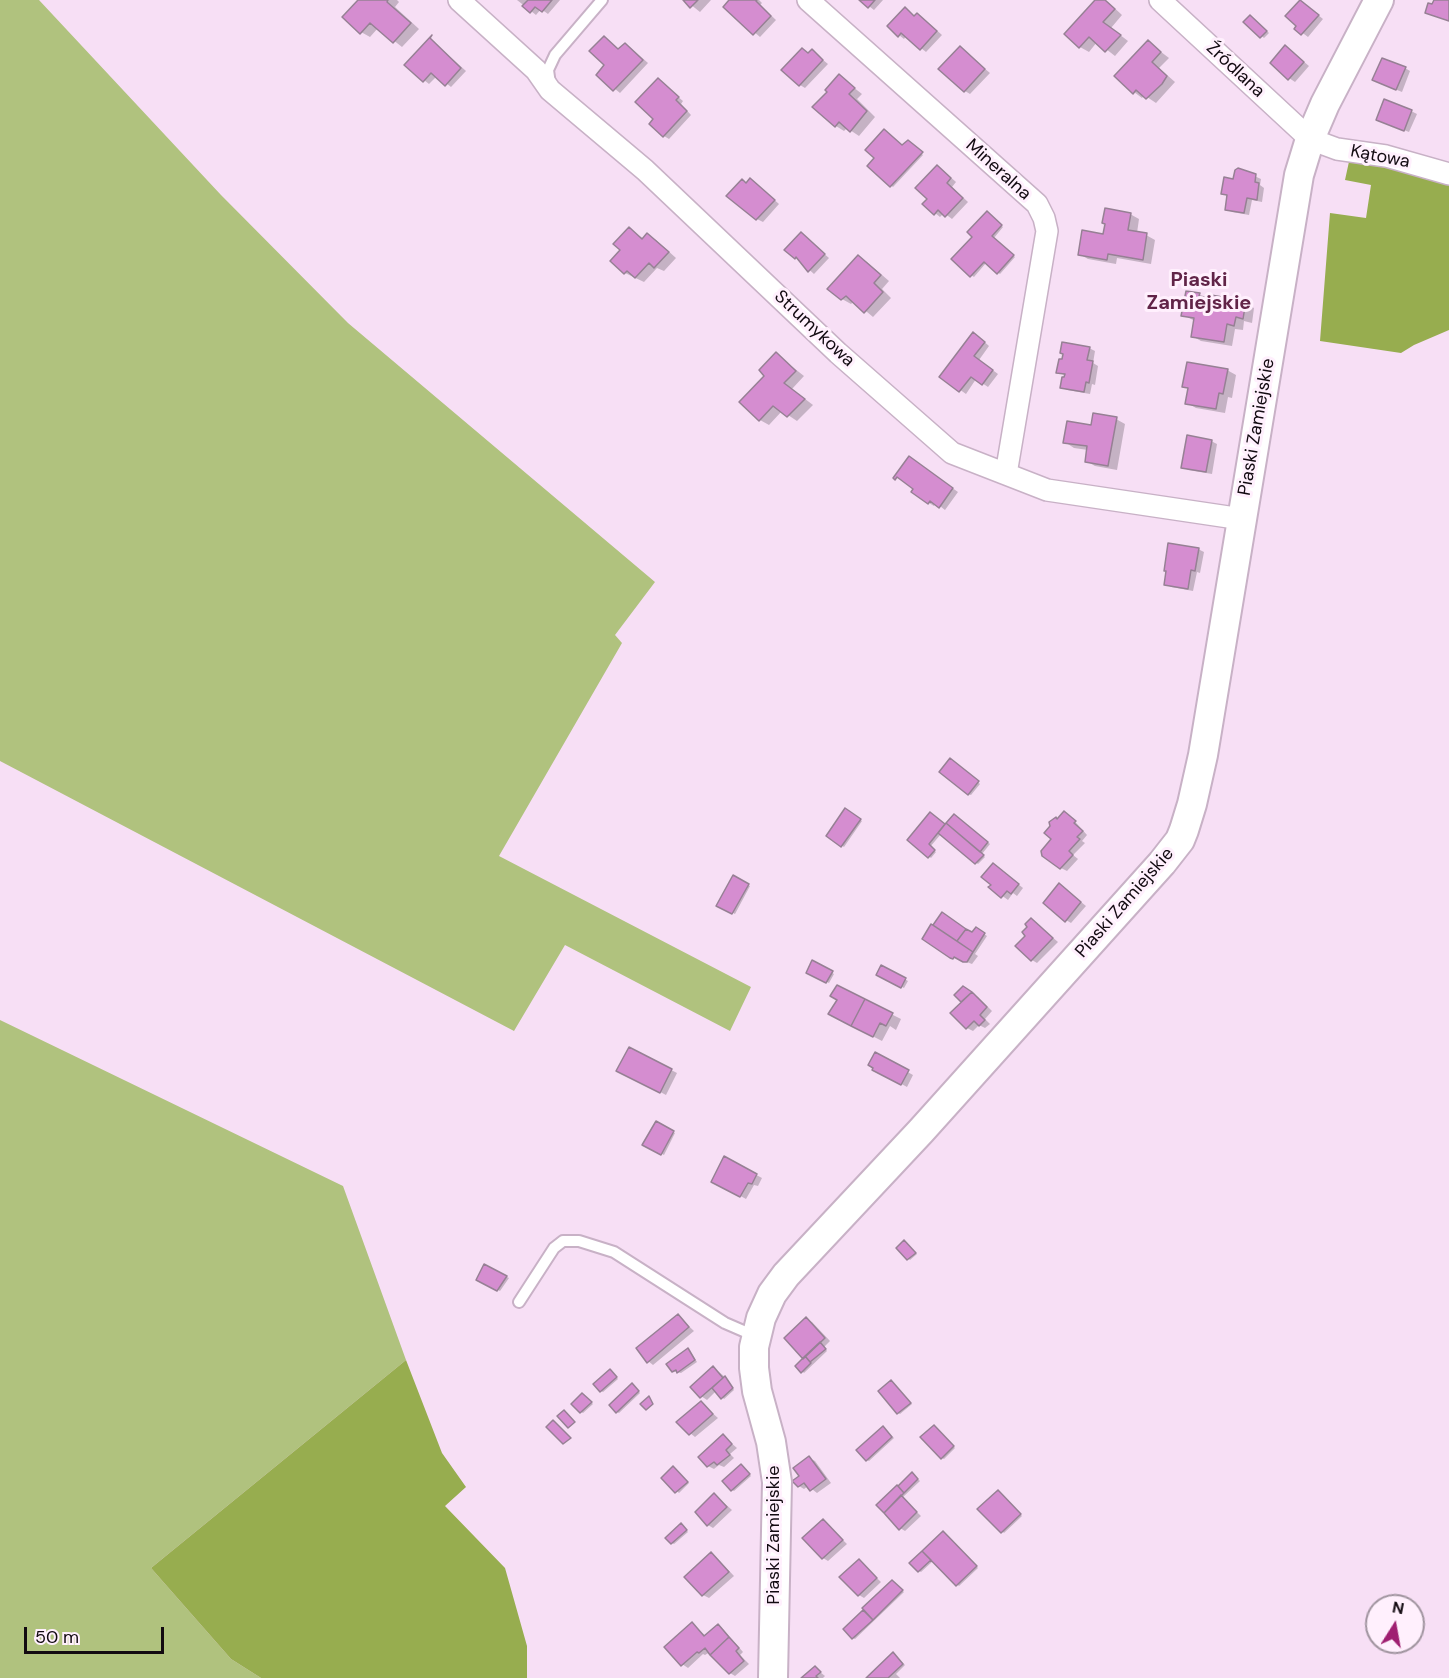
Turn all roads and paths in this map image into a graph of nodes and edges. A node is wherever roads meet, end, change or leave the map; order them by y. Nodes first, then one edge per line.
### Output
1 (459, 0) edge
2 (602, 0) edge
3 (808, 0) edge
4 (1160, 0) edge
5 (1379, 0) edge
6 (550, 90) junction
7 (1310, 139) junction
8 (1449, 174) edge
9 (1006, 474) junction
10 (1242, 519) junction
11 (519, 1302) dead end
12 (756, 1336) junction
13 (772, 1678) edge

1 - 6 street, Strumykowa
2 - 6 lane
3 - 9 street, Mineralna
4 - 7 street, Źródlana
5 - 7 street, Piaski Zamiejskie
6 - 9 street, Strumykowa
7 - 8 street, Kątowa
7 - 10 street, Piaski Zamiejskie
9 - 10 street, Strumykowa
10 - 12 street, Piaski Zamiejskie
11 - 12 lane
12 - 13 street, Piaski Zamiejskie

